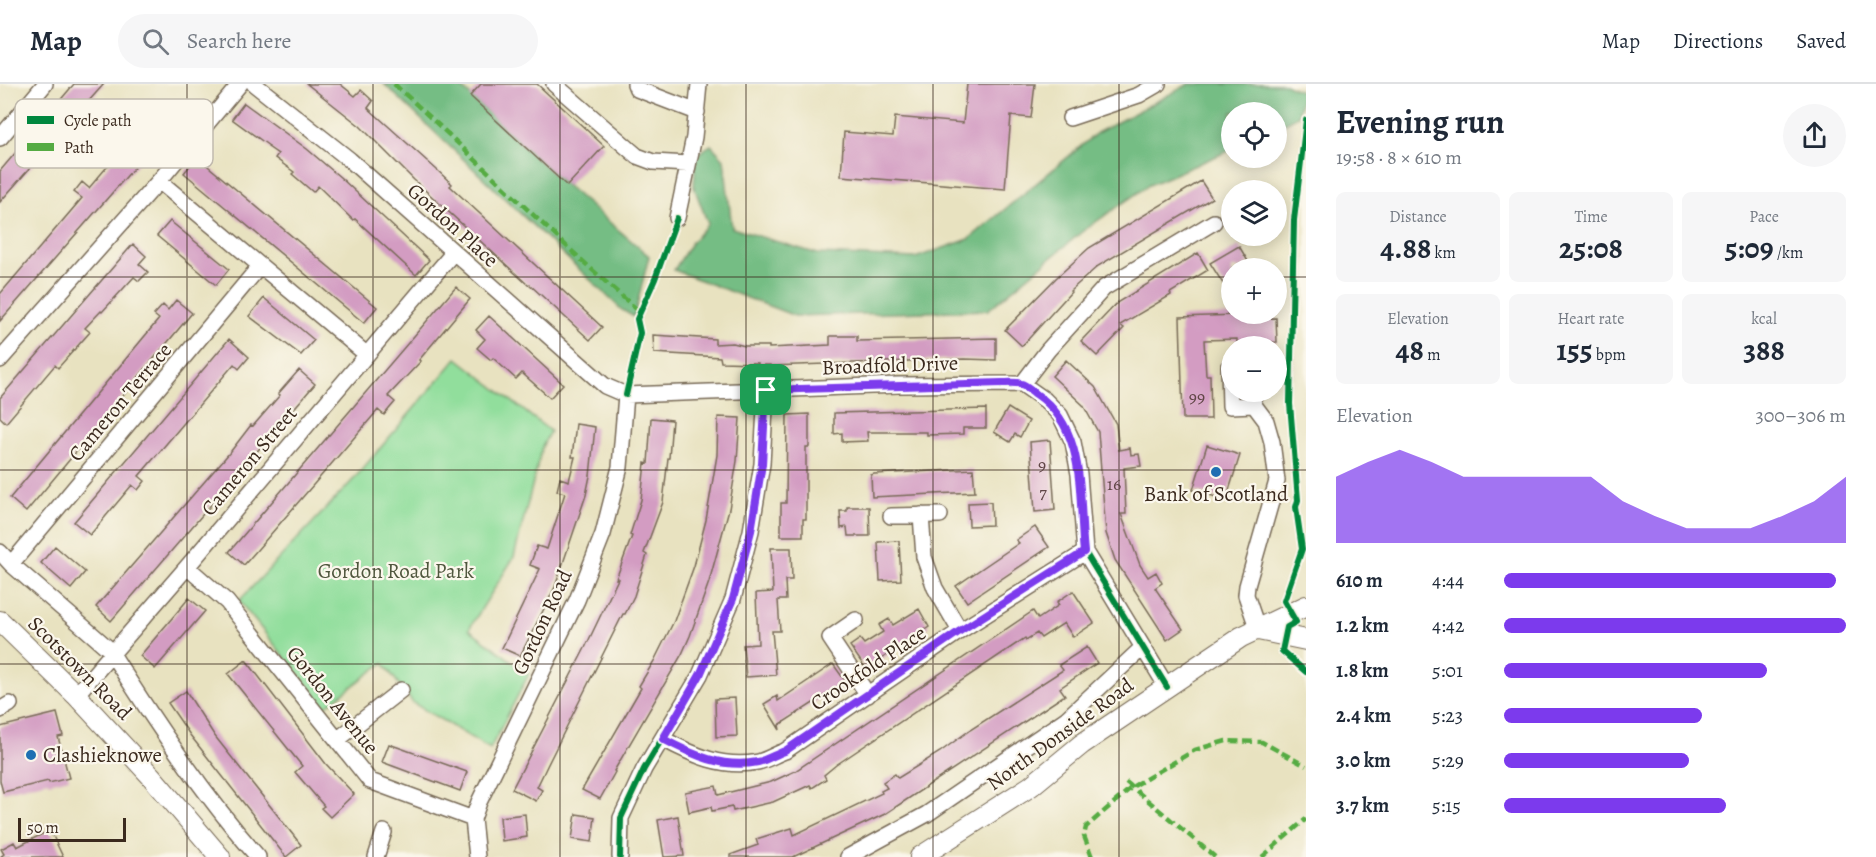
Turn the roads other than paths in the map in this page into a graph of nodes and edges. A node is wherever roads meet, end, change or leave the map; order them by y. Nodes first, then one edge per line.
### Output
1 (45, 84) edge
2 (240, 84) edge
3 (254, 84) edge
4 (554, 84) edge
5 (635, 84) edge
6 (699, 84) edge
7 (1158, 84) edge
8 (32, 99) edge
9 (696, 112) junction
10 (213, 116) edge
11 (1070, 118) dead end
12 (15, 120) edge
13 (0, 138) edge
14 (688, 164) junction
15 (170, 168) edge
16 (159, 181) junction
17 (677, 218) dead end
18 (1210, 230) dead end
19 (453, 253) junction
20 (260, 266) junction
21 (366, 354) junction
22 (0, 360) edge
23 (1022, 384) junction
24 (766, 390) junction
25 (626, 395) junction
26 (1230, 402) edge
27 (1242, 402) edge
28 (1256, 402) edge
29 (921, 515) junction
30 (940, 515) dead end
31 (891, 516) dead end
32 (0, 552) edge
33 (1084, 552) junction
34 (11, 564) junction
35 (187, 567) junction
36 (1306, 606) edge
37 (856, 620) dead end
38 (0, 621) edge
39 (1258, 630) junction
40 (960, 631) junction
41 (1302, 642) edge
42 (1142, 648) junction
43 (111, 653) junction
44 (1167, 687) junction
45 (401, 690) dead end
46 (76, 695) junction
47 (868, 695) junction
48 (663, 739) junction
49 (337, 740) junction
50 (473, 819) junction
51 (384, 832) dead end
52 (220, 857) edge
53 (258, 857) edge
54 (376, 857) edge
55 (477, 857) edge
56 (620, 857) edge
57 (848, 857) edge
58 (920, 857) edge

1 - 8 street
2 - 10 street
3 - 19 street, Gordon Place
4 - 14 street
5 - 9 street
6 - 9 street
7 - 11 street
9 - 14 street
12 - 13 street
14 - 17 street
15 - 16 street
16 - 20 street
16 - 22 street
18 - 23 street
19 - 21 street, Cameron Street
19 - 25 street, Gordon Place
20 - 21 street
20 - 34 street, Cameron Terrace
21 - 35 street, Cameron Street
23 - 24 street, Broadfold Drive
23 - 33 street
24 - 25 street, Broadfold Drive
24 - 48 street
25 - 50 street, Gordon Road
26 - 27 street
28 - 39 street
29 - 30 street
29 - 31 street
29 - 40 street
32 - 34 street
33 - 40 street, Crookfold Place
33 - 42 street
34 - 43 street
35 - 43 street, Cameron Street
35 - 49 street, Gordon Avenue
36 - 39 main road, North Donside Road
37 - 47 street
38 - 46 main road, Scotstown Road
39 - 41 main road
39 - 44 main road, North Donside Road
40 - 47 street, Crookfold Place
42 - 44 street
42 - 57 street, North Donside Road
43 - 46 street, Cameron Street
43 - 53 street
44 - 58 main road, North Donside Road
45 - 49 street
46 - 52 main road, Scotstown Road
47 - 48 street, Crookfold Place
48 - 56 street
49 - 50 street, Gordon Avenue
50 - 55 street, Gordon Road
51 - 54 street

